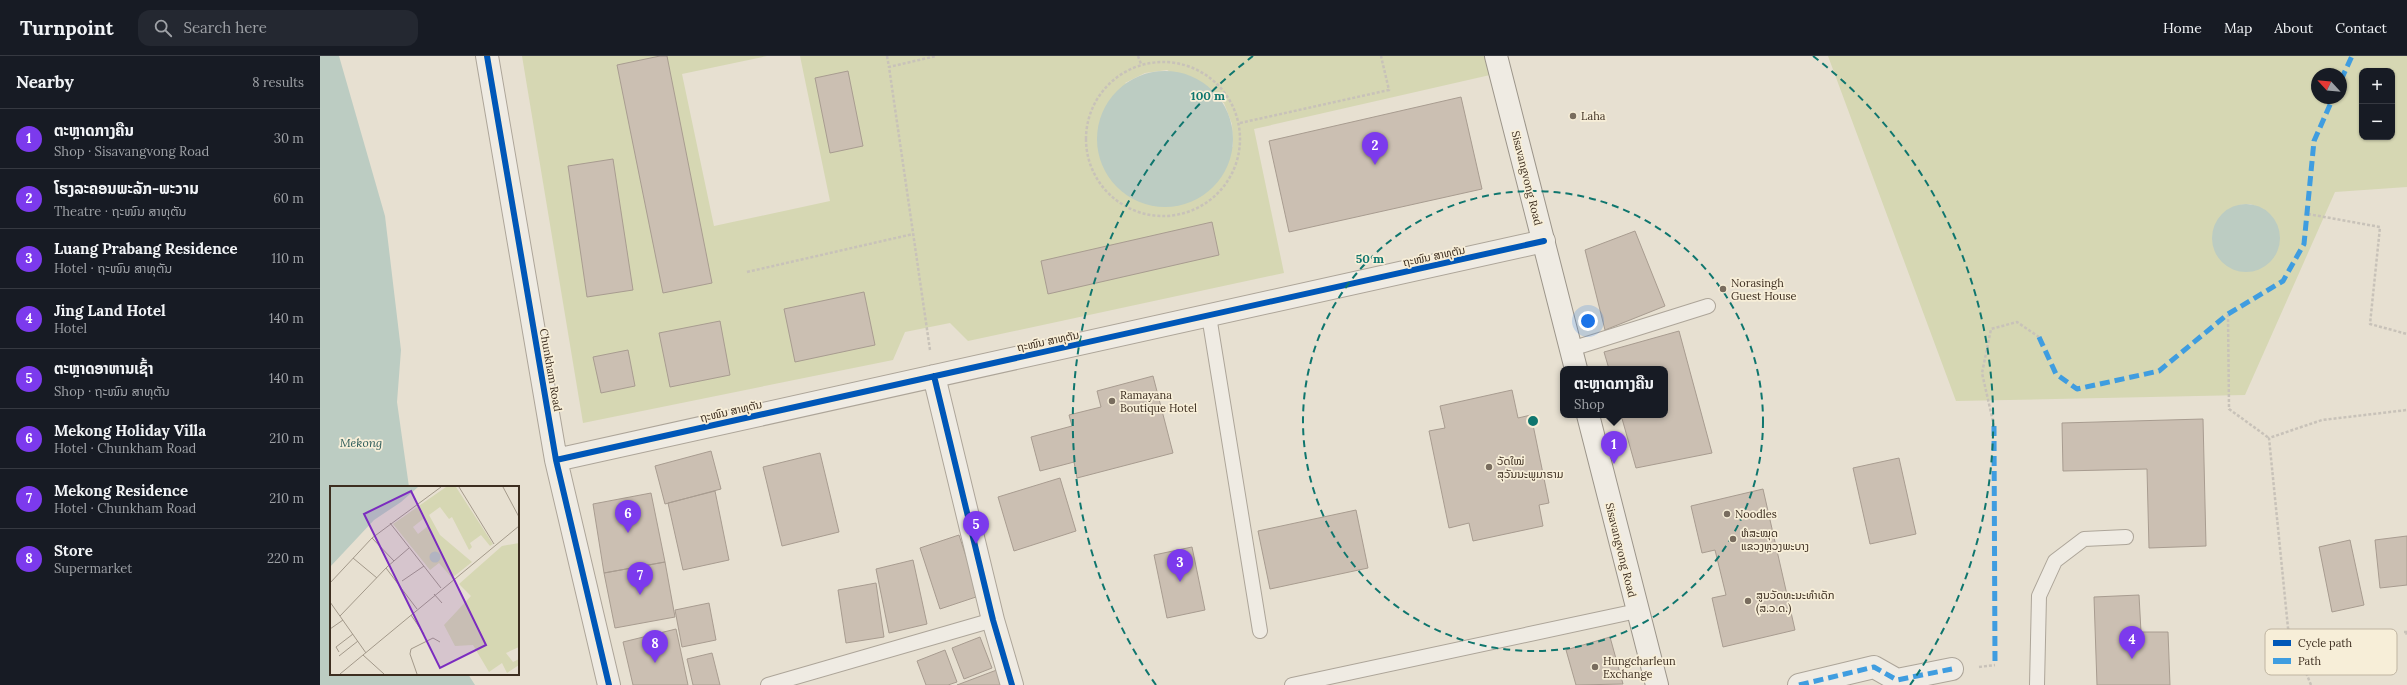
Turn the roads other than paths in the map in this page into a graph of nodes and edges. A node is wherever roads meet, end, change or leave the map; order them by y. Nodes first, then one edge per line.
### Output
1 (487, 56) edge
2 (1496, 56) edge
3 (1544, 241) junction
4 (1708, 306) dead end
5 (1209, 316) junction
6 (1574, 359) edge
7 (934, 376) junction
8 (1589, 418) edge
9 (556, 460) junction
10 (2126, 537) dead end
11 (1637, 611) junction
12 (993, 620) junction
13 (1260, 631) dead end
14 (1952, 669) dead end
15 (609, 685) edge
16 (768, 685) edge
17 (1012, 685) edge
18 (1292, 685) edge
19 (1657, 685) edge
20 (1799, 685) edge
21 (2037, 685) edge

1 - 9 street, Chunkham Road
2 - 3 street, Sisavangvong Road
3 - 5 street, ຖະໜົນ ສາທຸຕັນ
3 - 6 street, Sisavangvong Road
4 - 6 lane
5 - 7 street, ຖະໜົນ ສາທຸຕັນ
5 - 13 lane
7 - 9 street, ຖະໜົນ ສາທຸຕັນ
7 - 12 street
8 - 11 street, Sisavangvong Road
9 - 15 street, Chunkham Road
10 - 21 lane
11 - 18 lane
11 - 19 street, Sisavangvong Road
12 - 16 lane
12 - 17 street
14 - 20 street

